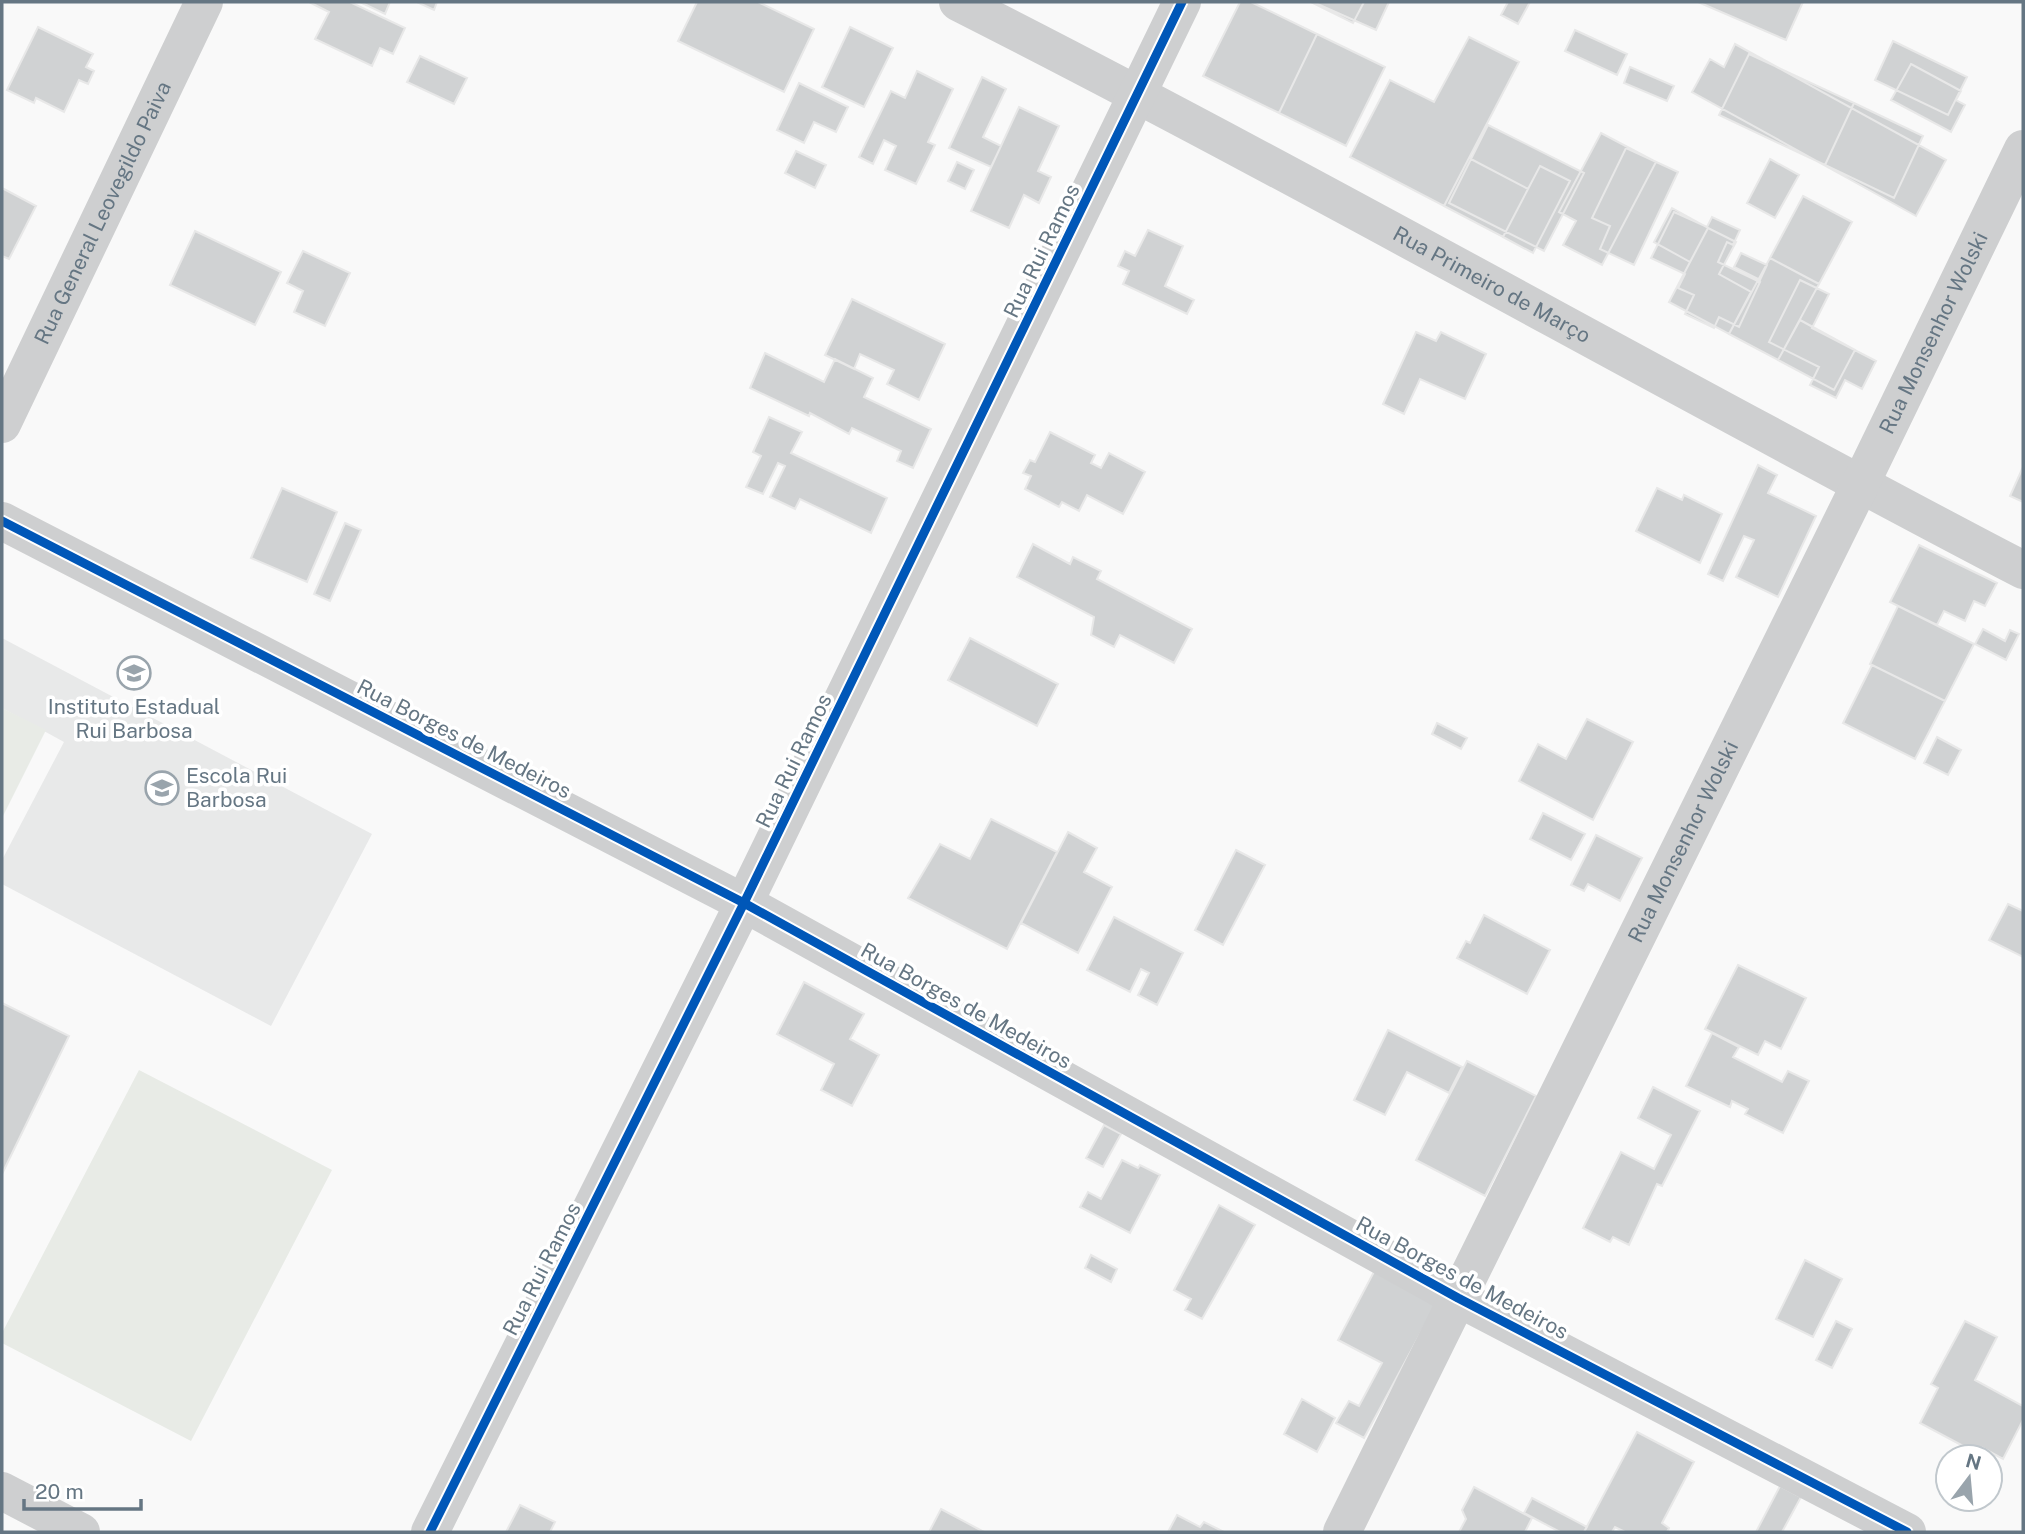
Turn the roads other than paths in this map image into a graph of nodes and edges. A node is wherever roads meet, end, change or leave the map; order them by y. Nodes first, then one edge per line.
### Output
1 (204, 2) edge
2 (958, 2) edge
3 (1182, 2) edge
4 (1138, 93) junction
5 (2023, 149) edge
6 (2, 424) edge
7 (1860, 485) junction
8 (2, 521) edge
9 (2023, 570) edge
10 (744, 903) junction
11 (1458, 1298) junction
12 (2, 1491) edge
13 (81, 1532) edge
14 (430, 1532) edge
15 (1342, 1532) edge
16 (1907, 1532) edge

1 - 6 street, Rua General Leovegildo Paiva
2 - 4 street, Rua Primeiro de Março
3 - 4 street, Rua Rui Ramos
4 - 7 street, Rua Primeiro de Março
4 - 10 street, Rua Rui Ramos
5 - 7 street, Rua Monsenhor Wolski
7 - 9 street, Rua Primeiro de Março
7 - 11 street, Rua Monsenhor Wolski
8 - 10 street, Rua Borges de Medeiros
10 - 11 street, Rua Borges de Medeiros
10 - 14 street, Rua Rui Ramos
11 - 15 street, Rua Monsenhor Wolski
11 - 16 street, Rua Borges de Medeiros
12 - 13 street

